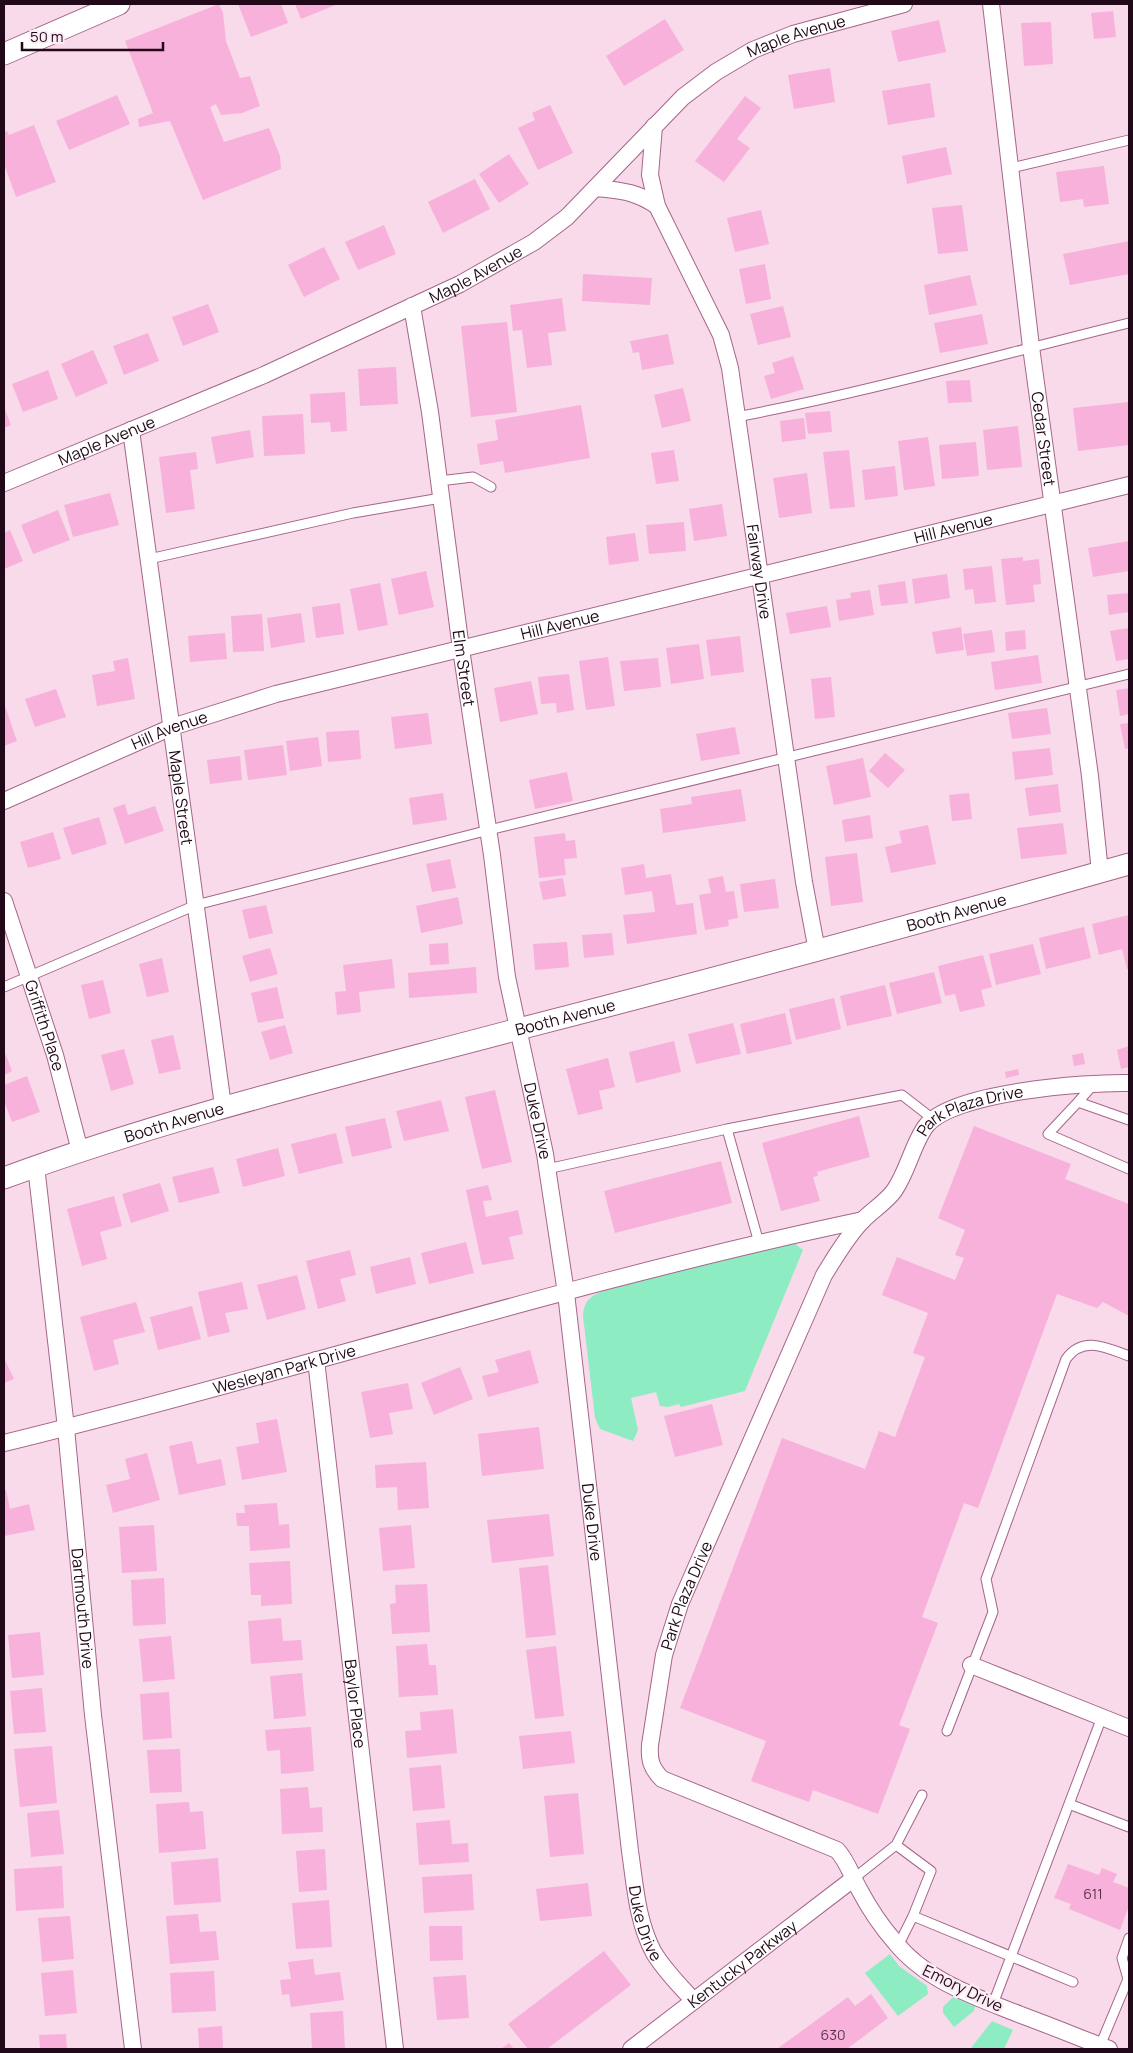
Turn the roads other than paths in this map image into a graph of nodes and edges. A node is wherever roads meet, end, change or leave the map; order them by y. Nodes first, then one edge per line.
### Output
1 (119, 4) edge
2 (904, 4) edge
3 (991, 4) edge
4 (4, 54) edge
5 (654, 126) junction
6 (1129, 140) edge
7 (1011, 168) junction
8 (597, 188) junction
9 (657, 206) junction
10 (412, 306) junction
11 (1129, 323) edge
12 (1031, 347) junction
13 (736, 417) junction
14 (131, 430) junction
15 (439, 481) junction
16 (4, 483) edge
17 (1129, 485) edge
18 (491, 487) dead end
19 (442, 498) junction
20 (1052, 504) junction
21 (149, 559) junction
22 (759, 576) junction
23 (461, 649) junction
24 (1129, 674) edge
25 (1077, 687) junction
26 (172, 727) junction
27 (786, 758) junction
28 (4, 801) edge
29 (489, 830) junction
30 (1129, 864) edge
31 (1100, 872) junction
32 (4, 901) edge
33 (196, 905) junction
34 (817, 952) junction
35 (28, 976) junction
36 (4, 987) edge
37 (518, 1030) junction
38 (1096, 1082) junction
39 (1129, 1084) edge
40 (1078, 1102) junction
41 (223, 1106) junction
42 (933, 1119) junction
43 (1129, 1120) edge
44 (727, 1129) junction
45 (80, 1151) junction
46 (36, 1166) junction
47 (548, 1169) junction
48 (1129, 1170) edge
49 (4, 1178) edge
50 (863, 1220) junction
51 (759, 1243) junction
52 (566, 1293) junction
53 (1129, 1356) edge
54 (316, 1360) junction
55 (66, 1428) junction
56 (4, 1443) edge
57 (972, 1665) junction
58 (1102, 1717) junction
59 (1129, 1728) edge
60 (947, 1731) dead end
61 (922, 1795) dead end
62 (1069, 1804) junction
63 (1129, 1827) edge
64 (896, 1845) junction
65 (853, 1879) junction
66 (913, 1916) junction
67 (1129, 1938) edge
68 (898, 1946) junction
69 (1011, 1958) junction
70 (1129, 1978) edge
71 (1073, 1982) dead end
72 (694, 2001) junction
73 (993, 2004) junction
74 (1105, 2047) edge
75 (133, 2049) edge
76 (395, 2049) edge
77 (631, 2049) edge

1 - 4 street
2 - 5 street, Maple Avenue
3 - 7 street, Cedar Street
5 - 8 street, Maple Avenue
5 - 9 street, Fairway Drive
6 - 7 lane
7 - 12 street, Cedar Street
8 - 9 street
8 - 10 street, Maple Avenue
9 - 13 street, Fairway Drive
10 - 14 street, Maple Avenue
10 - 15 street, Elm Street
11 - 12 lane
12 - 13 lane
12 - 20 street, Cedar Street
13 - 22 street, Fairway Drive
14 - 16 street, Maple Avenue
14 - 21 street, Maple Street
15 - 18 lane
15 - 19 street, Elm Street
17 - 20 street, Hill Avenue
19 - 21 lane
19 - 23 street, Elm Street
20 - 22 street, Hill Avenue
20 - 25 street, Cedar Street
21 - 26 street, Maple Street
22 - 23 street, Hill Avenue
22 - 27 street, Fairway Drive
23 - 26 street, Hill Avenue
23 - 29 street, Elm Street
24 - 25 lane
25 - 27 lane
25 - 31 street, Cedar Street
26 - 28 street, Hill Avenue
26 - 33 street, Maple Street
27 - 29 lane
27 - 34 street, Fairway Drive
29 - 33 lane
29 - 37 street, Elm Street
30 - 31 street, Booth Avenue
31 - 34 street, Booth Avenue
32 - 35 street, Griffith Place
33 - 35 lane
33 - 41 street, Maple Street
34 - 37 street, Booth Avenue
35 - 36 lane
35 - 45 street, Griffith Place
37 - 41 street, Booth Avenue
37 - 47 street, Duke Drive
38 - 39 street, Park Plaza Drive
38 - 40 lane
38 - 42 street, Park Plaza Drive
40 - 43 lane
40 - 48 lane
41 - 45 street, Booth Avenue
42 - 44 lane
42 - 50 street, Park Plaza Drive
44 - 47 lane
44 - 51 lane
45 - 46 street, Booth Avenue
46 - 49 street, Booth Avenue
46 - 55 street, Dartmouth Drive
47 - 52 street, Duke Drive
50 - 51 street
50 - 65 street, Park Plaza Drive
51 - 52 street
52 - 54 street, Wesleyan Park Drive
52 - 72 street, Duke Drive
53 - 57 lane
54 - 55 street, Wesleyan Park Drive
54 - 76 street, Baylor Place
55 - 56 street, Wesleyan Park Drive
55 - 75 street, Dartmouth Drive
57 - 58 street
57 - 60 lane
58 - 59 street
58 - 62 lane
61 - 64 lane
62 - 63 lane
62 - 69 lane
64 - 65 lane
64 - 66 lane
65 - 68 street, Emory Drive
65 - 72 street, Kentucky Parkway
66 - 68 lane
66 - 69 lane
67 - 70 lane
68 - 73 street, Emory Drive
69 - 71 lane
69 - 73 lane
70 - 74 lane
72 - 77 street, Kentucky Parkway
73 - 74 street, Emory Drive

